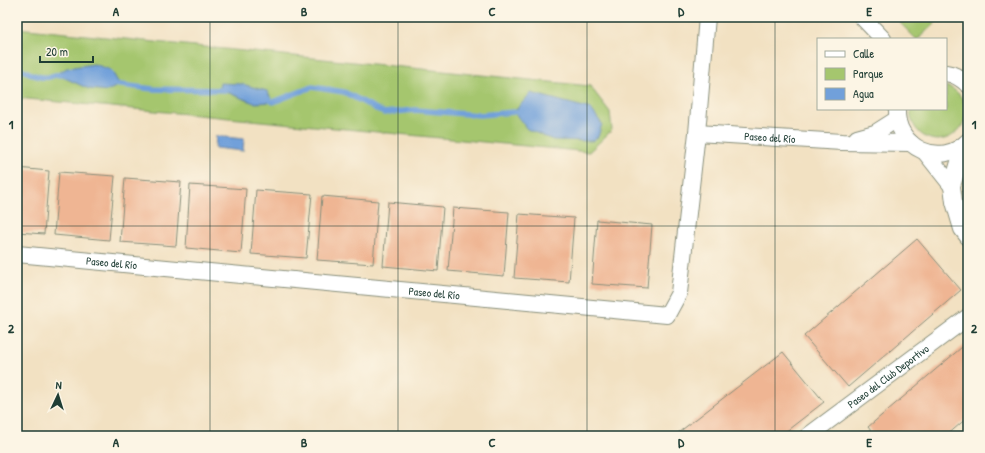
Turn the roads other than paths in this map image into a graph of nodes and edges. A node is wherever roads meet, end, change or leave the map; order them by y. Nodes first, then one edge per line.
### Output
1 (707, 17) edge
2 (862, 17) edge
3 (879, 36) edge
4 (947, 73) edge
5 (968, 85) edge
6 (897, 114) edge
7 (697, 133) junction
8 (842, 142) junction
9 (911, 143) junction
10 (966, 143) edge
11 (925, 152) junction
12 (952, 186) junction
13 (968, 237) edge
14 (17, 254) edge
15 (968, 317) edge
16 (808, 436) edge

1 - 7 street, Paseo del Río
2 - 3 street
4 - 5 street
6 - 8 street, Paseo del Río
6 - 9 street
7 - 8 street, Paseo del Río
7 - 14 street, Paseo del Río
8 - 9 street, Paseo del Río
9 - 11 street
10 - 11 street
10 - 12 street
11 - 12 street
12 - 13 street
15 - 16 street, Paseo del Club Deportivo

